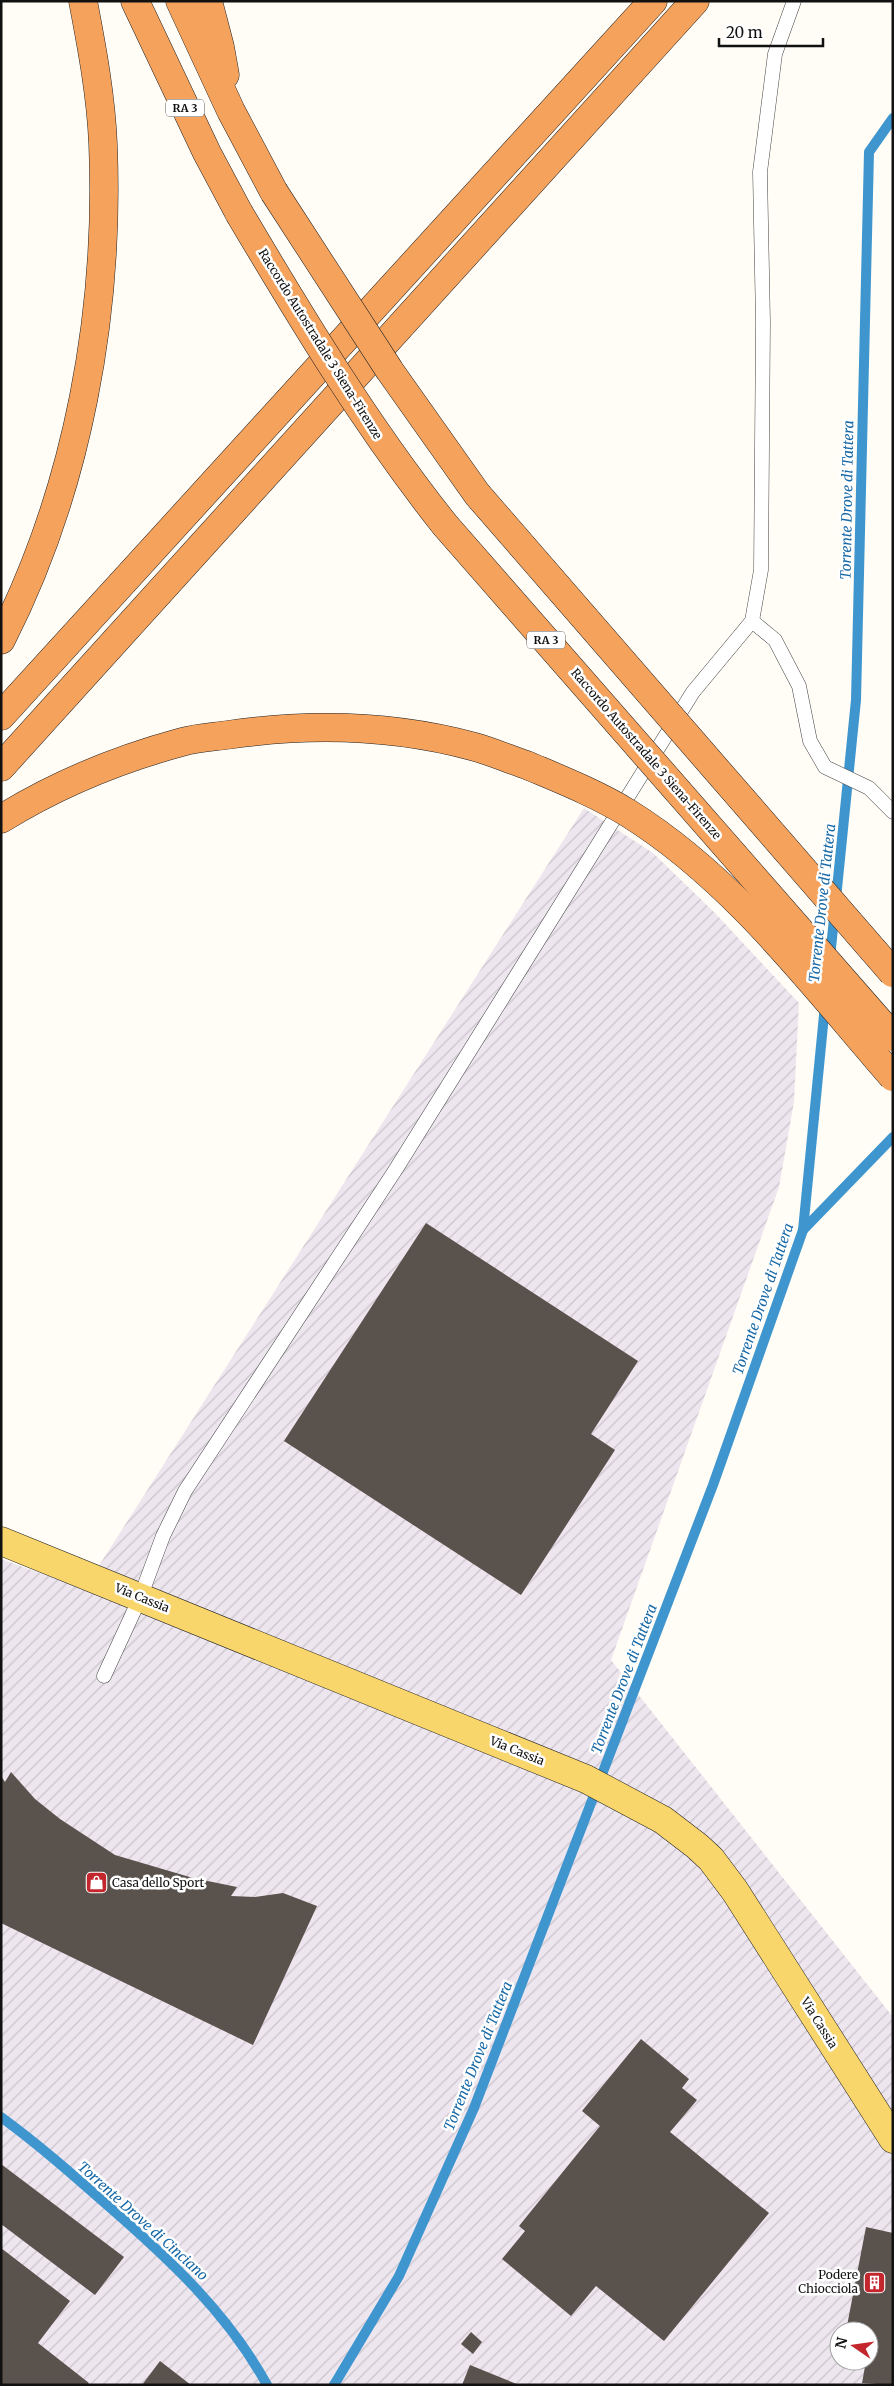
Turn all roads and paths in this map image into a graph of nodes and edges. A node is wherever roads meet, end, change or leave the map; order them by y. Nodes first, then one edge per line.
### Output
1 (83, 1) edge
2 (135, 1) edge
3 (180, 1) edge
4 (208, 1) edge
5 (653, 1) edge
6 (695, 1) edge
7 (794, 1) edge
8 (231, 112) junction
9 (752, 621) junction
10 (1, 640) edge
11 (1, 716) edge
12 (1, 767) edge
13 (893, 812) edge
14 (1, 820) edge
15 (893, 973) edge
16 (893, 1037) edge
17 (893, 1077) edge
18 (1, 1541) edge
19 (140, 1598) junction
20 (104, 1676) dead end
21 (893, 2139) edge

1 - 10 highway
2 - 16 highway, Raccordo Autostradale 3 Siena-Firenze / RA 3, bridge
3 - 8 highway
4 - 8 highway
5 - 11 highway
6 - 12 highway
7 - 9 lane
8 - 15 highway, bridge
9 - 13 lane
9 - 19 lane
14 - 17 highway, bridge
18 - 19 main road, Via Cassia
19 - 20 lane
19 - 21 main road, Via Cassia

